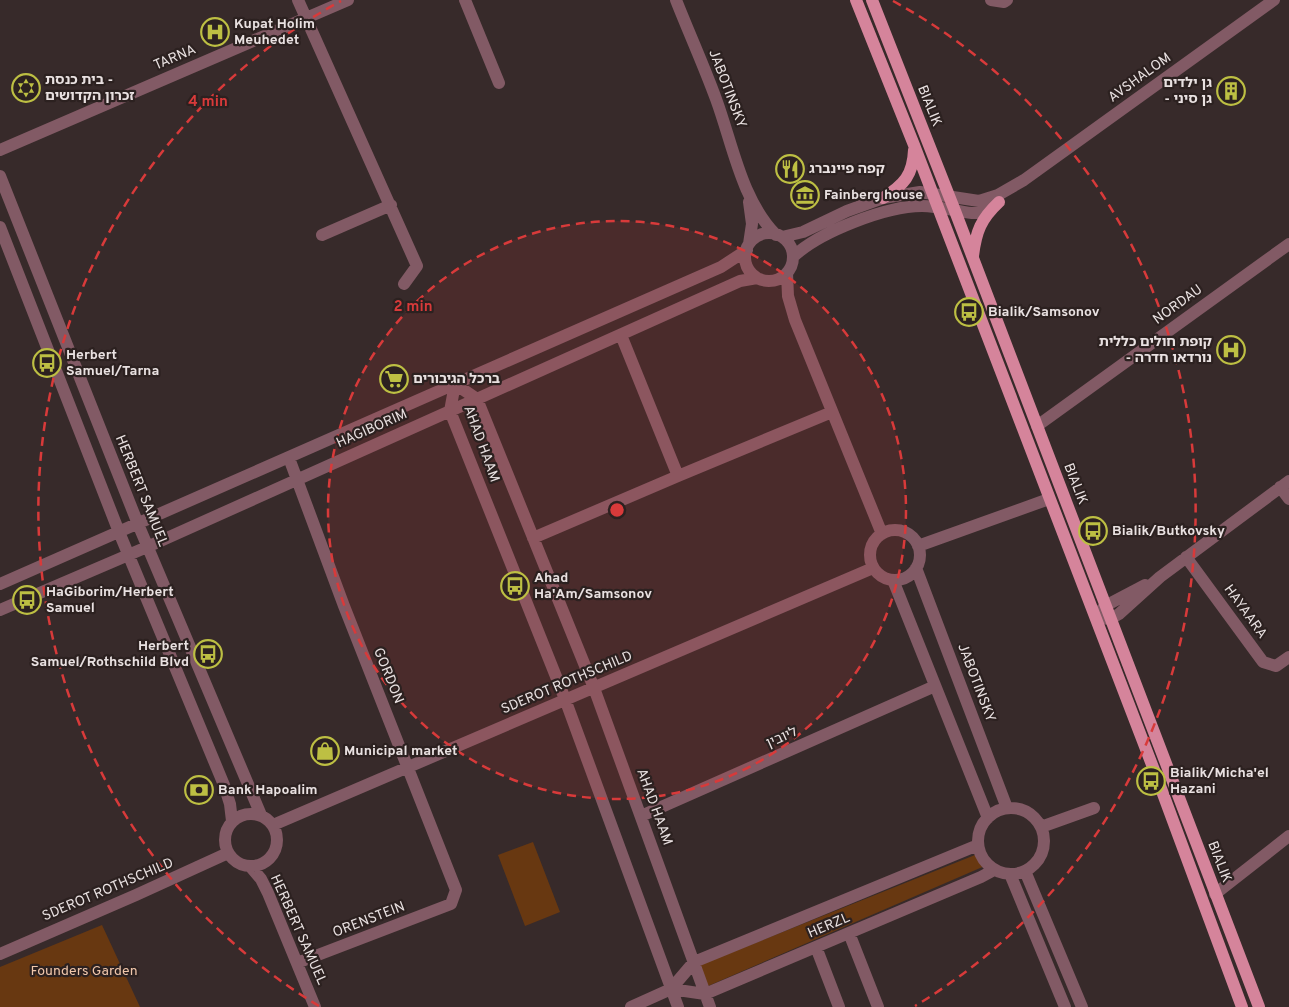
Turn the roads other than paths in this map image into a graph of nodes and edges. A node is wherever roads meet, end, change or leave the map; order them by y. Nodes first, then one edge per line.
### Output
1 (300, 0) edge
2 (342, 0) edge
3 (348, 0) edge
4 (465, 0) edge
5 (676, 0) edge
6 (856, 0) edge
7 (872, 0) edge
8 (991, 0) edge
9 (1007, 0) edge
10 (1274, 0) edge
11 (307, 17) junction
12 (499, 83) dead end
13 (914, 145) junction
14 (0, 150) edge
15 (0, 176) edge
16 (1024, 180) junction
17 (747, 190) junction
18 (932, 193) junction
19 (949, 196) junction
20 (883, 198) junction
21 (999, 202) junction
22 (391, 205) junction
23 (938, 207) junction
24 (955, 210) junction
25 (0, 227) edge
26 (322, 235) dead end
27 (779, 236) junction
28 (1289, 244) edge
29 (748, 247) junction
30 (793, 257) junction
31 (972, 258) junction
32 (787, 273) junction
33 (761, 279) junction
34 (404, 284) dead end
35 (795, 320) junction
36 (621, 335) junction
37 (455, 384) junction
38 (477, 399) junction
39 (450, 411) junction
40 (832, 412) junction
41 (1037, 426) junction
42 (289, 458) junction
43 (678, 476) junction
44 (297, 480) junction
45 (1285, 484) edge
46 (1049, 499) junction
47 (1289, 499) edge
48 (138, 524) junction
49 (120, 532) junction
50 (882, 534) junction
51 (533, 538) junction
52 (147, 546) junction
53 (918, 546) junction
54 (129, 555) junction
55 (1186, 557) junction
56 (873, 568) junction
57 (916, 568) junction
58 (1160, 577) junction
59 (893, 580) junction
60 (0, 584) edge
61 (1105, 606) junction
62 (0, 610) edge
63 (1095, 617) junction
64 (1110, 619) junction
65 (1289, 657) edge
66 (935, 686) junction
67 (594, 688) junction
68 (565, 699) junction
69 (408, 767) junction
70 (1007, 808) junction
71 (1094, 808) dead end
72 (260, 815) junction
73 (642, 816) junction
74 (988, 818) junction
75 (232, 821) junction
76 (273, 825) junction
77 (1041, 827) junction
78 (1289, 836) edge
79 (978, 845) junction
80 (228, 853) junction
81 (250, 866) junction
82 (994, 870) junction
83 (1025, 871) junction
84 (1010, 874) junction
85 (1215, 894) junction
86 (451, 904) joint
87 (849, 933) junction
88 (816, 948) junction
89 (0, 954) edge
90 (694, 962) junction
91 (297, 964) junction
92 (671, 989) junction
93 (705, 994) junction
94 (315, 1007) edge
95 (631, 1007) edge
96 (678, 1007) edge
97 (710, 1007) edge
98 (839, 1007) edge
99 (878, 1007) edge
100 (1065, 1007) edge
101 (1082, 1007) edge
102 (1242, 1007) edge
103 (1258, 1007) edge

1 - 11 street
2 - 11 street, TARNA
3 - 11 street, TARNA
4 - 12 street
5 - 17 street, JABOTINSKY
6 - 13 main road, BIALIK
7 - 19 main road, BIALIK
8 - 9 street
10 - 16 street, AVSHALOM
11 - 14 street, TARNA
11 - 22 street
13 - 18 main road, BIALIK
13 - 20 main road
15 - 48 street, HERBERT SAMUEL
16 - 19 street, AVSHALOM
16 - 21 street, AVSHALOM
17 - 27 street, JABOTINSKY
17 - 29 street, JABOTINSKY
18 - 19 street
18 - 20 street
18 - 23 main road, BIALIK
19 - 24 main road, BIALIK
20 - 27 street
21 - 24 street, AVSHALOM
21 - 31 main road
22 - 26 street
22 - 34 street
23 - 24 street, AVSHALOM
23 - 30 street
23 - 46 main road, BIALIK
24 - 31 main road, BIALIK
25 - 49 street
27 - 29 street
27 - 30 street
28 - 41 street, NORDAU
29 - 33 street
29 - 37 street, HAGIBORIM
30 - 32 street
31 - 41 main road, BIALIK
32 - 33 street
32 - 35 street
33 - 35 street
33 - 36 street, HAGIBORIM
35 - 40 street
36 - 38 street, HAGIBORIM
36 - 43 street
37 - 38 street, AHAD HAAM
37 - 39 street, AHAD HAAM
37 - 42 street, HAGIBORIM
38 - 39 street, HAGIBORIM
38 - 51 street, AHAD HAAM
39 - 44 street, HAGIBORIM
39 - 68 street, AHAD HAAM
40 - 43 street
40 - 50 street
41 - 61 main road, BIALIK
42 - 44 street, GORDON
42 - 48 street, HAGIBORIM
43 - 51 street
44 - 52 street, HAGIBORIM
44 - 69 street, GORDON
45 - 47 street
45 - 55 street
46 - 53 street
46 - 63 main road, BIALIK
48 - 49 street, HAGIBORIM
48 - 52 street, HERBERT SAMUEL
49 - 54 street
49 - 60 street, HAGIBORIM
50 - 53 street
50 - 56 street
51 - 67 street, AHAD HAAM
52 - 54 street, HAGIBORIM
52 - 72 street, HERBERT SAMUEL
53 - 57 street
54 - 62 street, HAGIBORIM
54 - 75 street
55 - 58 street
55 - 65 street, HAYAARA
56 - 59 street
56 - 67 street, SDEROT ROTHSCHILD
57 - 59 street
57 - 70 street, JABOTINSKY
58 - 61 street
58 - 64 street
59 - 66 street
61 - 63 street
61 - 64 main road, BIALIK
63 - 64 street
63 - 102 main road, BIALIK
64 - 85 main road, BIALIK
66 - 73 street, ליובין
66 - 74 street
67 - 68 street, SDEROT ROTHSCHILD
67 - 73 street, AHAD HAAM
68 - 69 street, SDEROT ROTHSCHILD
68 - 92 street, AHAD HAAM
69 - 76 street, SDEROT ROTHSCHILD
69 - 86 street, GORDON
70 - 74 street
70 - 77 street
71 - 77 street
72 - 75 street
72 - 76 street
73 - 90 street, AHAD HAAM
74 - 79 street
75 - 80 street
76 - 81 street
77 - 83 street
78 - 85 street
79 - 82 street
79 - 90 street, HERZL
80 - 81 street
80 - 89 street, SDEROT ROTHSCHILD
81 - 91 street, HERBERT SAMUEL
82 - 84 street
82 - 87 street, HERZL
83 - 84 street
83 - 101 street
84 - 100 street
85 - 103 main road, BIALIK
86 - 91 street, ORENSTEIN
87 - 88 street, HERZL
87 - 99 street
88 - 93 street, HERZL
88 - 98 street
90 - 92 street, HERZL
90 - 93 street, AHAD HAAM
91 - 94 street, HERBERT SAMUEL
92 - 93 street
92 - 95 street, HERZL
92 - 96 street, AHAD HAAM
93 - 97 street, AHAD HAAM

